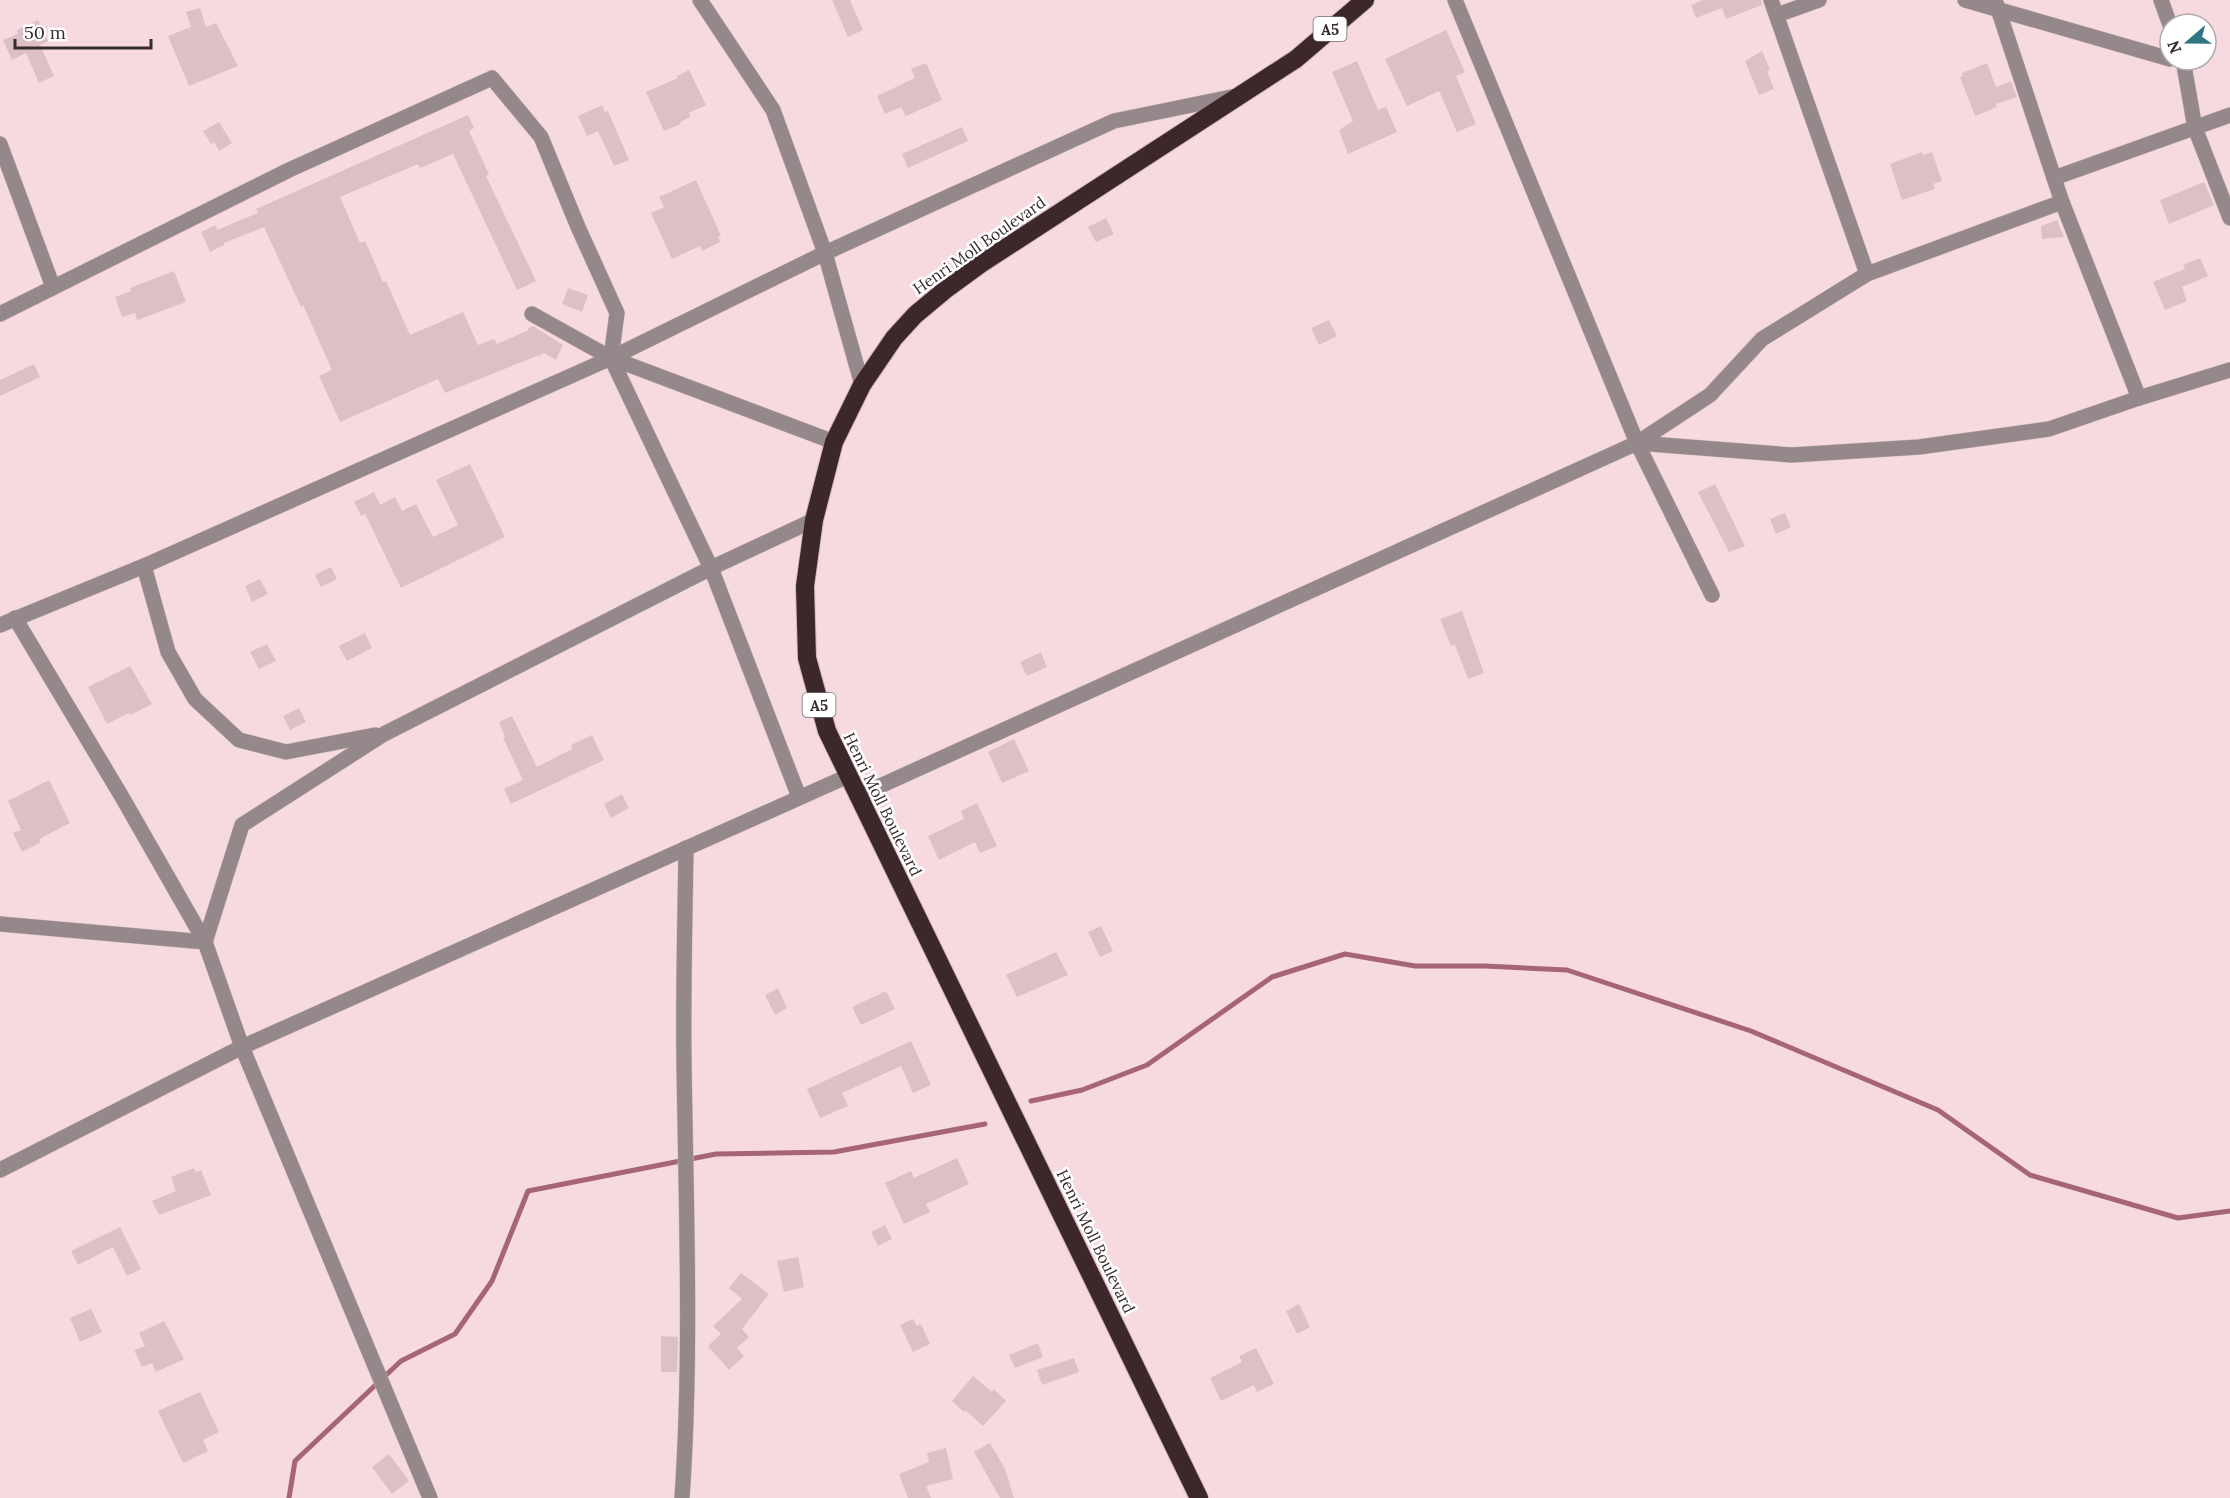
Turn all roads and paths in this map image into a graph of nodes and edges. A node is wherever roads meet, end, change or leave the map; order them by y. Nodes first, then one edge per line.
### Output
1 (700, 0) edge
2 (1365, 0) edge
3 (1455, 0) edge
4 (1819, 0) edge
5 (1965, 0) edge
6 (1997, 5) edge
7 (1774, 7) edge
8 (2158, 55) edge
9 (2180, 72) edge
10 (1239, 95) junction
11 (2230, 115) edge
12 (2195, 128) junction
13 (0, 144) edge
14 (2054, 178) junction
15 (2062, 202) junction
16 (2230, 218) edge
17 (825, 253) junction
18 (1867, 274) junction
19 (54, 287) junction
20 (0, 314) edge
21 (532, 314) dead end
22 (610, 358) junction
23 (2230, 370) edge
24 (862, 385) junction
25 (2139, 398) junction
26 (834, 442) junction
27 (1637, 443) junction
28 (814, 520) junction
29 (144, 566) junction
30 (711, 568) junction
31 (1712, 595) dead end
32 (15, 618) junction
33 (0, 625) edge
34 (384, 734) junction
35 (848, 776) junction
36 (858, 796) junction
37 (799, 797) junction
38 (686, 848) junction
39 (0, 924) edge
40 (205, 942) junction
41 (242, 1047) junction
42 (0, 1170) edge
43 (430, 1498) edge
44 (682, 1498) edge
45 (1199, 1498) edge

1 - 17 street
2 - 10 highway, Henri Moll Boulevard / A5
3 - 27 street
4 - 7 street
5 - 6 street
6 - 8 street
6 - 14 street
7 - 18 street
9 - 12 street
10 - 17 street
10 - 24 highway, Henri Moll Boulevard / A5
11 - 12 street
12 - 14 street
12 - 16 street
13 - 19 street
14 - 15 street
15 - 18 street
15 - 25 street
17 - 22 street
17 - 24 street
18 - 27 street
19 - 20 street
19 - 22 street
21 - 22 street
22 - 26 street
22 - 29 street
22 - 30 street
23 - 25 street
24 - 26 highway, Henri Moll Boulevard / A5
25 - 27 street
26 - 28 highway, Henri Moll Boulevard / A5
27 - 31 street
27 - 36 street
28 - 30 street
28 - 35 highway, Henri Moll Boulevard / A5
29 - 32 street
29 - 34 street
30 - 34 street
30 - 37 street
32 - 33 street
32 - 40 street
34 - 40 street
35 - 36 highway, Henri Moll Boulevard / A5
35 - 37 street
36 - 45 highway, Henri Moll Boulevard / A5
37 - 38 street
38 - 41 street
38 - 44 street
39 - 40 street
40 - 41 street
41 - 42 street
41 - 43 street

